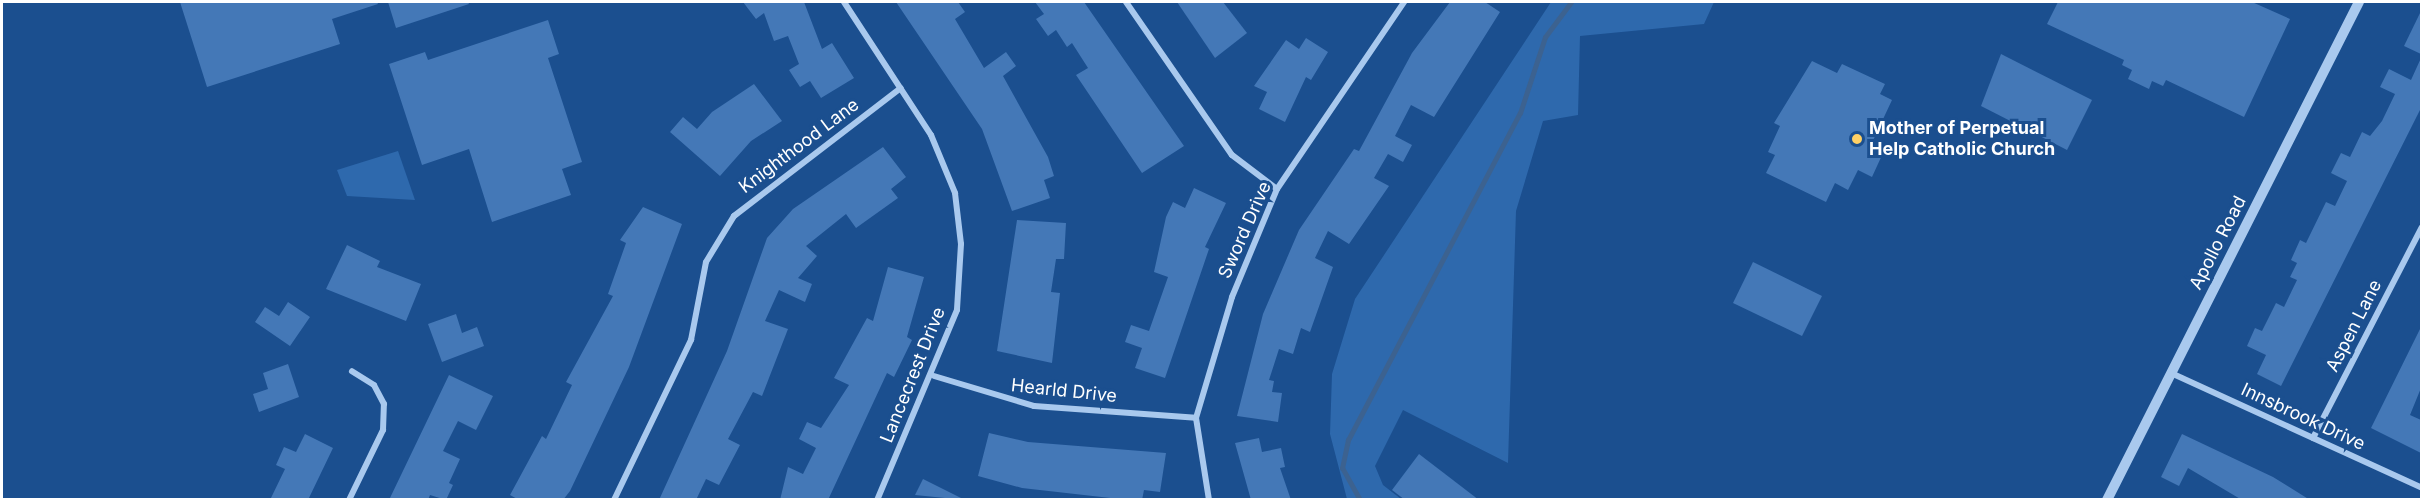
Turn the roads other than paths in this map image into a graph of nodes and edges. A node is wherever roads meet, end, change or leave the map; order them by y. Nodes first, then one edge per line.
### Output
1 (844, 2) edge
2 (1126, 2) edge
3 (1404, 2) edge
4 (2359, 2) edge
5 (901, 88) junction
6 (1277, 189) junction
7 (2421, 227) edge
8 (352, 371) dead end
9 (2171, 373) junction
10 (934, 376) junction
11 (1196, 418) junction
12 (2313, 438) junction
13 (2421, 488) edge
14 (349, 500) edge
15 (614, 500) edge
16 (877, 500) edge
17 (1209, 500) edge
18 (2107, 500) edge

1 - 5 street, Lancecrest Drive
2 - 6 street
3 - 6 street, Sword Drive
4 - 9 street, Apollo Road
5 - 10 street, Lancecrest Drive
5 - 15 street, Knighthood Lane
6 - 11 street, Sword Drive
7 - 12 street, Aspen Lane
8 - 14 street
9 - 12 street, Innsbrook Drive
9 - 18 street, Apollo Road
10 - 11 street, Hearld Drive
10 - 16 street, Lancecrest Drive
11 - 17 street, Sword Drive
12 - 13 street, Innsbrook Drive

